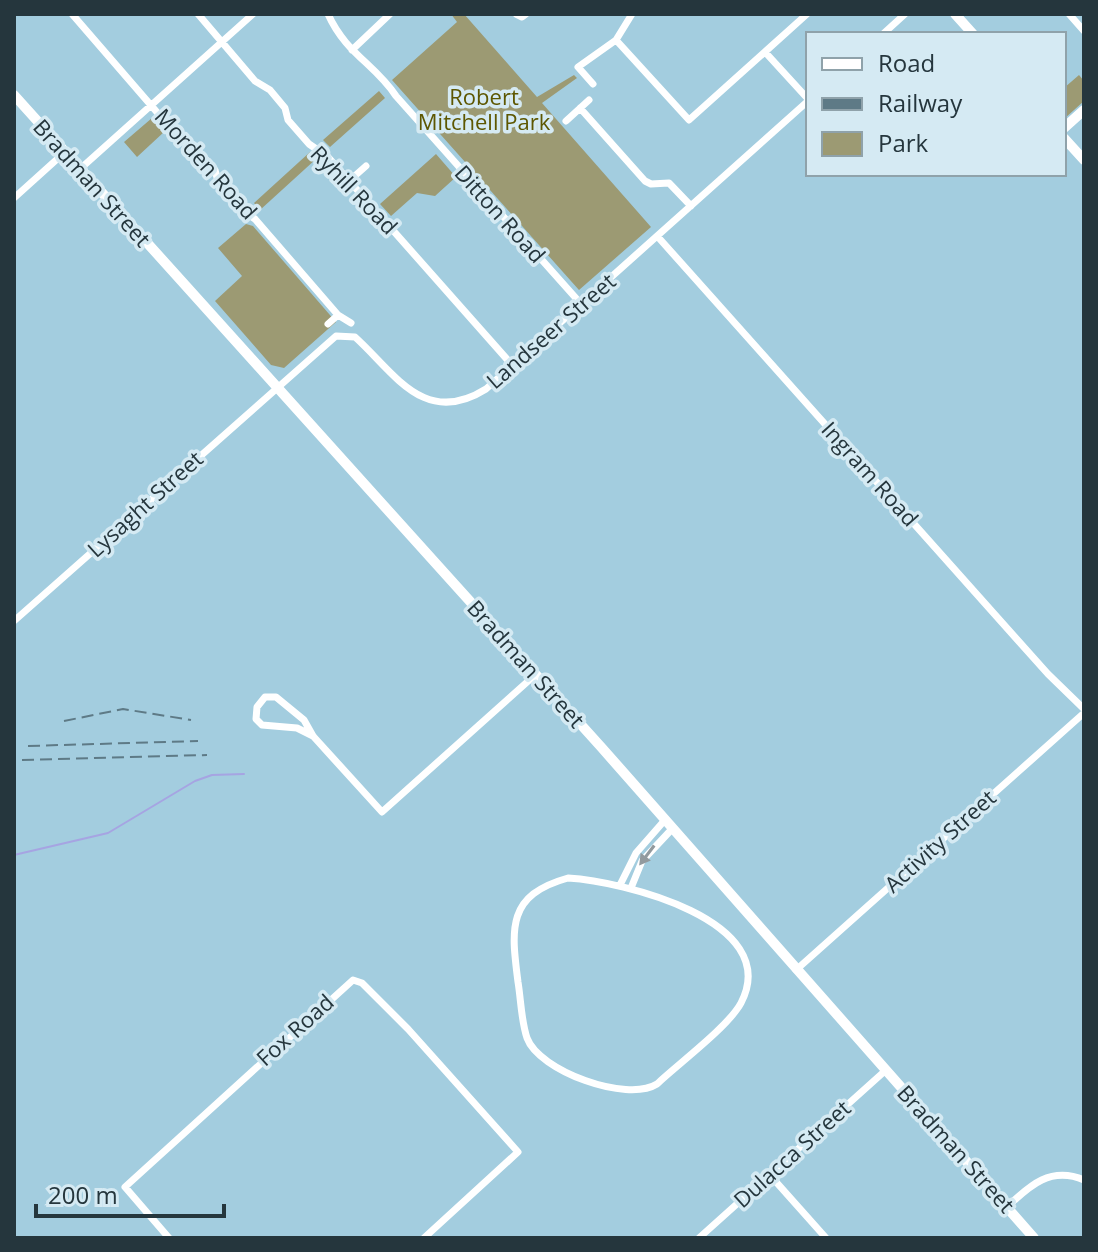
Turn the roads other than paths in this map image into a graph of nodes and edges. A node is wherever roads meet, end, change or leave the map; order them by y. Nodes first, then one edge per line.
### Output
1 (72, 14) edge
2 (198, 14) edge
3 (253, 14) edge
4 (328, 14) edge
5 (390, 14) edge
6 (632, 14) edge
7 (807, 14) edge
8 (905, 14) edge
9 (955, 14) edge
10 (1069, 14) edge
11 (1084, 31) edge
12 (885, 32) edge
13 (971, 32) edge
14 (616, 40) junction
15 (222, 42) junction
16 (352, 50) junction
17 (765, 52) junction
18 (593, 84) dead end
19 (14, 95) edge
20 (806, 98) edge
21 (589, 100) dead end
22 (806, 102) edge
23 (152, 104) junction
24 (580, 108) junction
25 (1084, 110) edge
26 (566, 121) dead end
27 (1066, 126) edge
28 (1066, 140) edge
29 (65, 152) junction
30 (1084, 160) edge
31 (366, 166) dead end
32 (80, 169) junction
33 (349, 181) junction
34 (14, 198) edge
35 (691, 206) junction
36 (658, 237) junction
37 (582, 305) junction
38 (338, 315) junction
39 (351, 323) dead end
40 (328, 324) dead end
41 (513, 366) junction
42 (276, 388) junction
43 (14, 621) edge
44 (535, 675) junction
45 (1084, 711) edge
46 (313, 736) junction
47 (668, 825) junction
48 (620, 885) junction
49 (631, 888) junction
50 (796, 970) junction
51 (886, 1070) junction
52 (769, 1174) junction
53 (1084, 1180) edge
54 (1007, 1207) junction
55 (169, 1238) edge
56 (424, 1238) edge
57 (699, 1238) edge
58 (826, 1238) edge
59 (1034, 1238) edge

1 - 23 street, Morden Road
2 - 15 street, Ryhill Road
3 - 15 street
4 - 16 street, Ditton Road
5 - 16 street
6 - 14 street
7 - 17 street
8 - 12 street
9 - 13 main road
10 - 11 street
14 - 17 street
14 - 18 street
15 - 23 street
15 - 33 street, Ryhill Road
16 - 37 street, Ditton Road
17 - 20 street
19 - 29 main road, Bradman Street
21 - 24 street
22 - 35 street, Landseer Street
23 - 32 street
23 - 38 street, Morden Road
24 - 26 street
24 - 35 street
25 - 27 main road
28 - 30 main road
29 - 32 main road, Bradman Street
29 - 34 street
31 - 33 street
32 - 42 main road, Bradman Street
33 - 41 street, Ryhill Road
35 - 36 street, Landseer Street
36 - 37 street, Landseer Street
36 - 45 street, Ingram Road
37 - 41 street, Landseer Street
38 - 39 street, Morden Road
38 - 40 street
41 - 42 street, Landseer Street
42 - 43 street, Lysaght Street
42 - 44 main road, Bradman Street
44 - 46 street
44 - 47 main road, Bradman Street
45 - 50 street, Activity Street
46 - 46 street
47 - 48 street
47 -> 49 street
47 - 50 main road, Bradman Street
48 - 49 street
48 - 49 street
50 - 51 main road, Bradman Street
51 - 52 street, Dulacca Street
51 - 54 main road, Bradman Street
52 - 57 street, Dulacca Street
52 - 58 street
53 - 54 street
54 - 59 main road, Bradman Street
55 - 56 street, Fox Road

